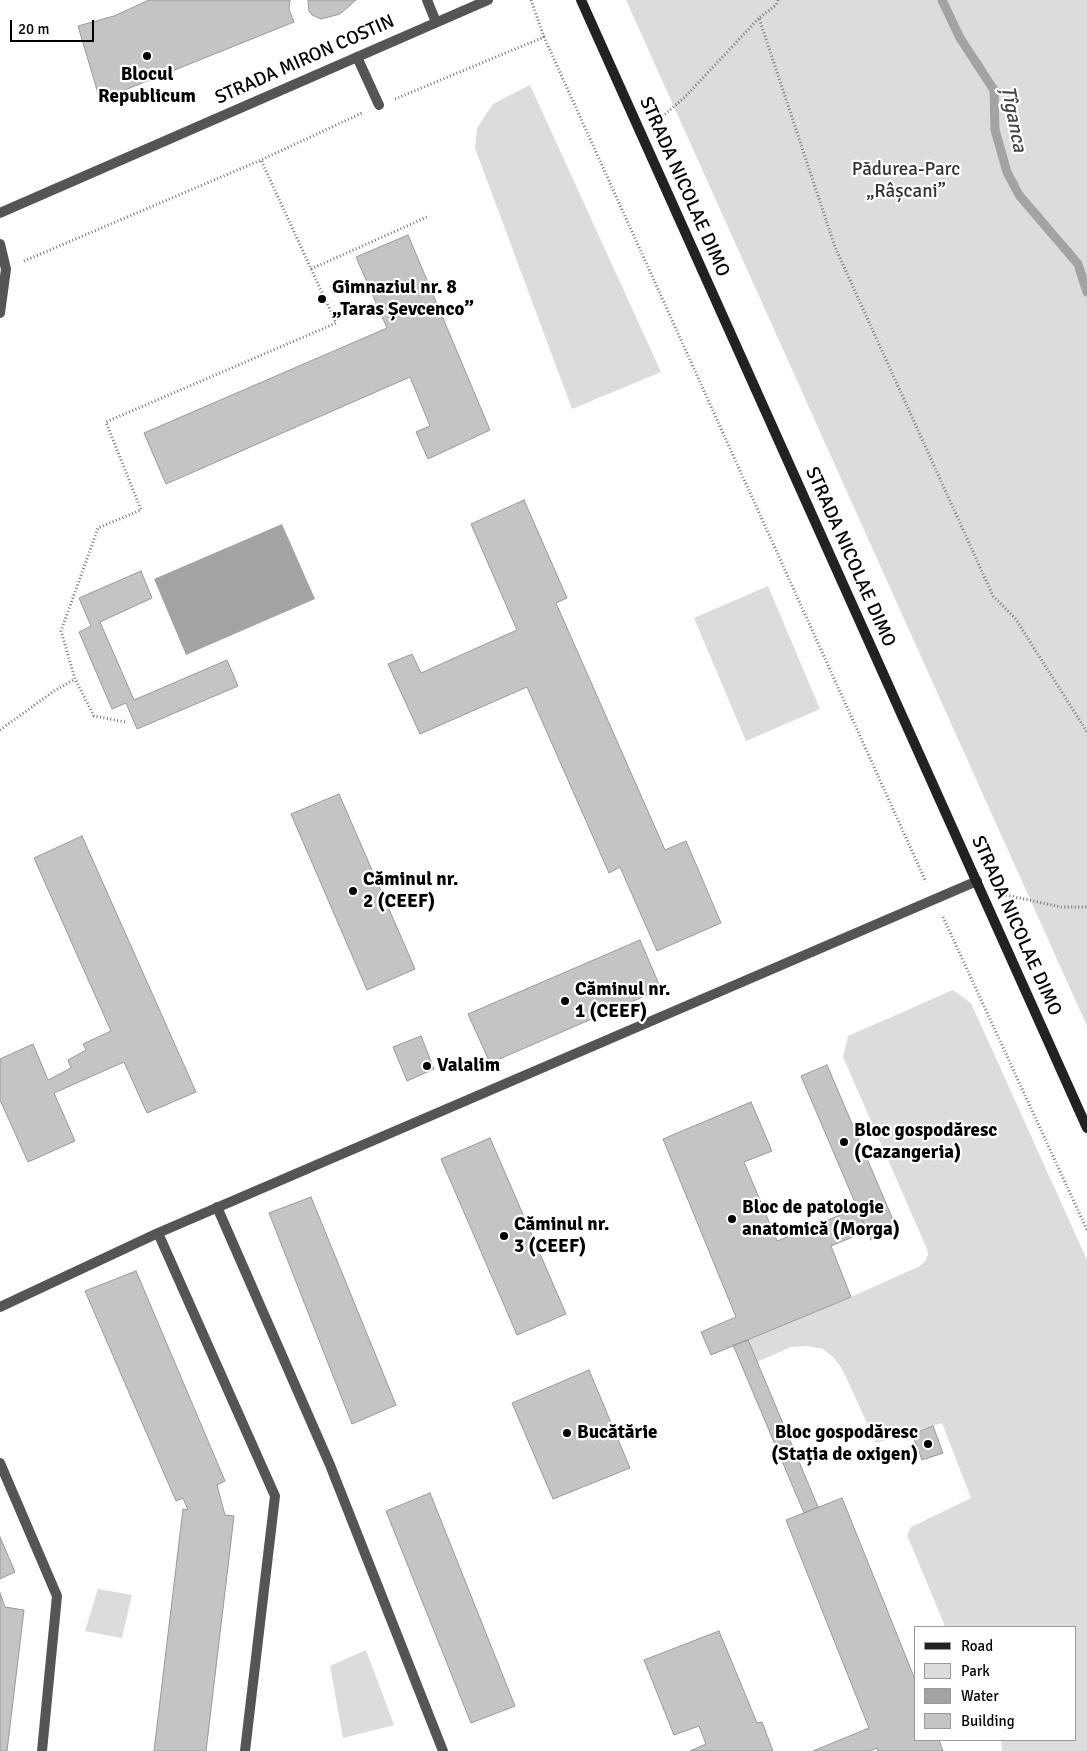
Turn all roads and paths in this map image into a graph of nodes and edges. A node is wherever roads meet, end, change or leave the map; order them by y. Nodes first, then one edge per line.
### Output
1 (427, 0) edge
2 (488, 0) edge
3 (531, 0) edge
4 (581, 0) edge
5 (778, 0) edge
6 (759, 18) junction
7 (436, 22) junction
8 (544, 37) junction
9 (357, 57) junction
10 (378, 105) junction
11 (655, 123) dead end
12 (261, 160) junction
13 (0, 214) edge
14 (427, 217) dead end
15 (0, 244) edge
16 (6, 269) junction
17 (311, 269) junction
18 (0, 313) edge
19 (75, 679) junction
20 (125, 722) dead end
21 (0, 730) edge
22 (1087, 732) edge
23 (977, 880) junction
24 (1006, 895) dead end
25 (934, 899) junction
26 (1087, 907) edge
27 (1087, 1128) edge
28 (217, 1207) junction
29 (1087, 1230) edge
30 (158, 1233) junction
31 (0, 1307) edge
32 (0, 1462) edge
33 (42, 1751) edge
34 (245, 1751) edge
35 (444, 1751) edge

1 - 7 street
2 - 7 street, STRADA MIRON COSTIN
3 - 8 path
4 - 23 main road, STRADA NICOLAE DIMO
5 - 6 path
6 - 11 path
6 - 22 path
7 - 9 street, STRADA MIRON COSTIN
8 - 10 path
8 - 25 path
9 - 10 street
9 - 13 street, STRADA MIRON COSTIN
10 - 12 path
12 - 16 path
12 - 17 path
14 - 17 path
15 - 16 street
16 - 18 street
17 - 19 path
19 - 20 path
19 - 21 path
23 - 25 street
23 - 27 main road, STRADA NICOLAE DIMO
24 - 26 path
25 - 28 street
25 - 29 path
28 - 30 street
28 - 35 street
30 - 31 street
30 - 34 street
32 - 33 street

